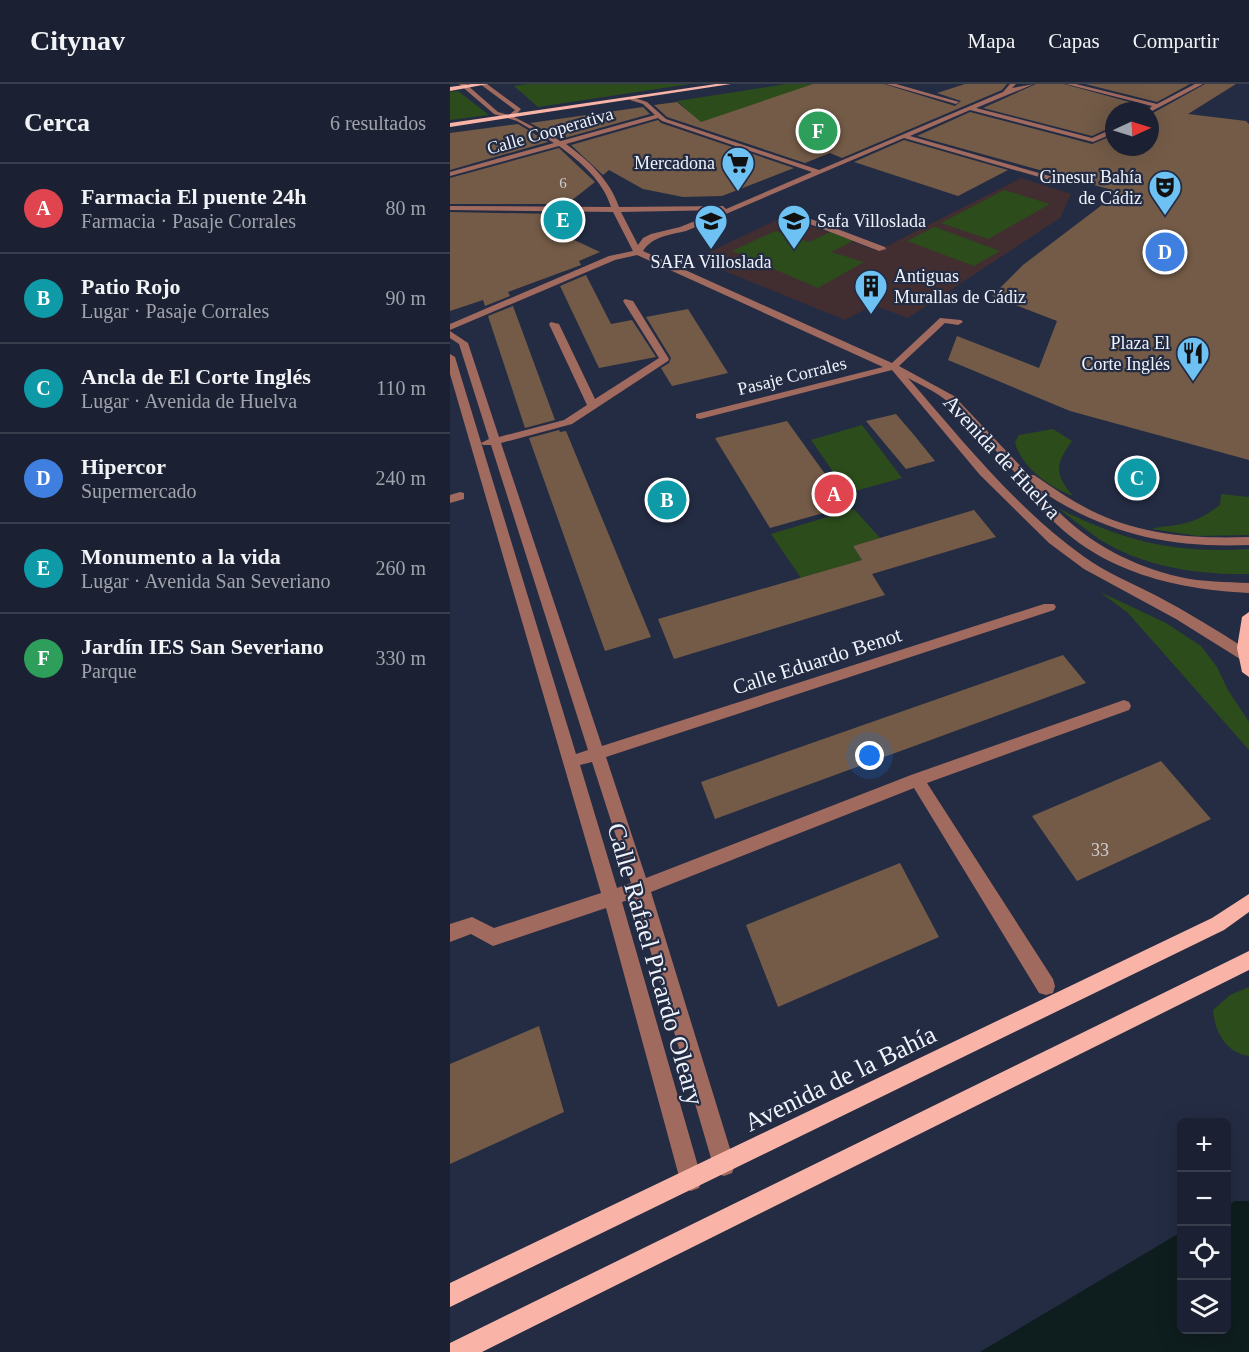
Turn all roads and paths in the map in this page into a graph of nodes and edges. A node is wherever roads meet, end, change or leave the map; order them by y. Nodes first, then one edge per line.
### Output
1 (484, 84) edge
2 (728, 84) edge
3 (889, 84) edge
4 (1013, 84) edge
5 (1031, 84) edge
6 (1069, 84) edge
7 (1200, 84) edge
8 (464, 85) edge
9 (450, 89) edge
10 (1005, 93) junction
11 (632, 99) junction
12 (956, 102) dead end
13 (1143, 102) edge
14 (1159, 106) edge
15 (969, 108) junction
16 (511, 116) junction
17 (658, 116) junction
18 (450, 125) edge
19 (1105, 134) edge
20 (904, 136) junction
21 (560, 143) junction
22 (818, 172) junction
23 (450, 174) edge
24 (1050, 179) dead end
25 (741, 205) junction
26 (450, 208) edge
27 (617, 210) junction
28 (787, 212) dead end
29 (882, 249) dead end
30 (638, 252) junction
31 (628, 301) dead end
32 (958, 322) dead end
33 (554, 324) dead end
34 (450, 335) edge
35 (450, 357) edge
36 (892, 367) junction
37 (593, 405) junction
38 (700, 416) dead end
39 (495, 441) junction
40 (477, 446) junction
41 (1021, 472) junction
42 (1249, 541) edge
43 (1249, 588) edge
44 (1049, 607) dead end
45 (1249, 617) edge
46 (1245, 655) junction
47 (1249, 672) edge
48 (1124, 706) dead end
49 (597, 754) junction
50 (571, 762) junction
51 (917, 780) junction
52 (641, 888) junction
53 (612, 899) junction
54 (1249, 902) edge
55 (450, 933) edge
56 (1249, 960) edge
57 (1046, 986) dead end
58 (724, 1164) junction
59 (691, 1180) junction
60 (450, 1295) edge
61 (457, 1352) edge

1 - 8 main road
1 - 16 street
2 - 11 main road
3 - 12 street
4 - 10 street
5 - 10 street
6 - 13 street
7 - 14 street
8 - 9 main road
8 - 16 street
10 - 15 street
11 - 16 main road
11 - 17 street
15 - 19 street
15 - 20 street
16 - 18 main road
16 - 21 street
17 - 21 street, Calle Cooperativa
17 - 22 street
20 - 22 street
20 - 24 street
21 - 23 street, Calle Cooperativa
21 - 27 street
22 - 25 street
25 - 27 street
25 - 30 street
26 - 27 street
27 - 30 street
28 - 29 street
30 - 34 street
30 - 36 street, Avenida de Huelva
31 - 37 street
32 - 36 street
33 - 37 street
34 - 39 street, Calle Rafael Picardo Oleary
35 - 40 street, Calle Rafael Picardo Oleary
36 - 38 street, Pasaje Corrales
36 - 41 street, Avenida de Huelva
36 - 46 street, Avenida de Huelva
37 - 39 street
39 - 40 street
39 - 49 street, Calle Rafael Picardo Oleary
40 - 50 street, Calle Rafael Picardo Oleary
41 - 42 street
41 - 43 street, Avenida de Huelva
44 - 49 street, Calle Eduardo Benot
45 - 46 main road
46 - 47 main road
48 - 51 street
49 - 50 street
49 - 52 street, Calle Rafael Picardo Oleary
50 - 53 street, Calle Rafael Picardo Oleary
51 - 52 street
51 - 57 street
52 - 53 street
52 - 58 street, Calle Rafael Picardo Oleary
53 - 55 street
53 - 59 street, Calle Rafael Picardo Oleary
54 - 58 main road, Avenida de la Bahía
56 - 61 main road
58 - 59 main road, Avenida de la Bahía
59 - 60 main road, Avenida de la Bahía

